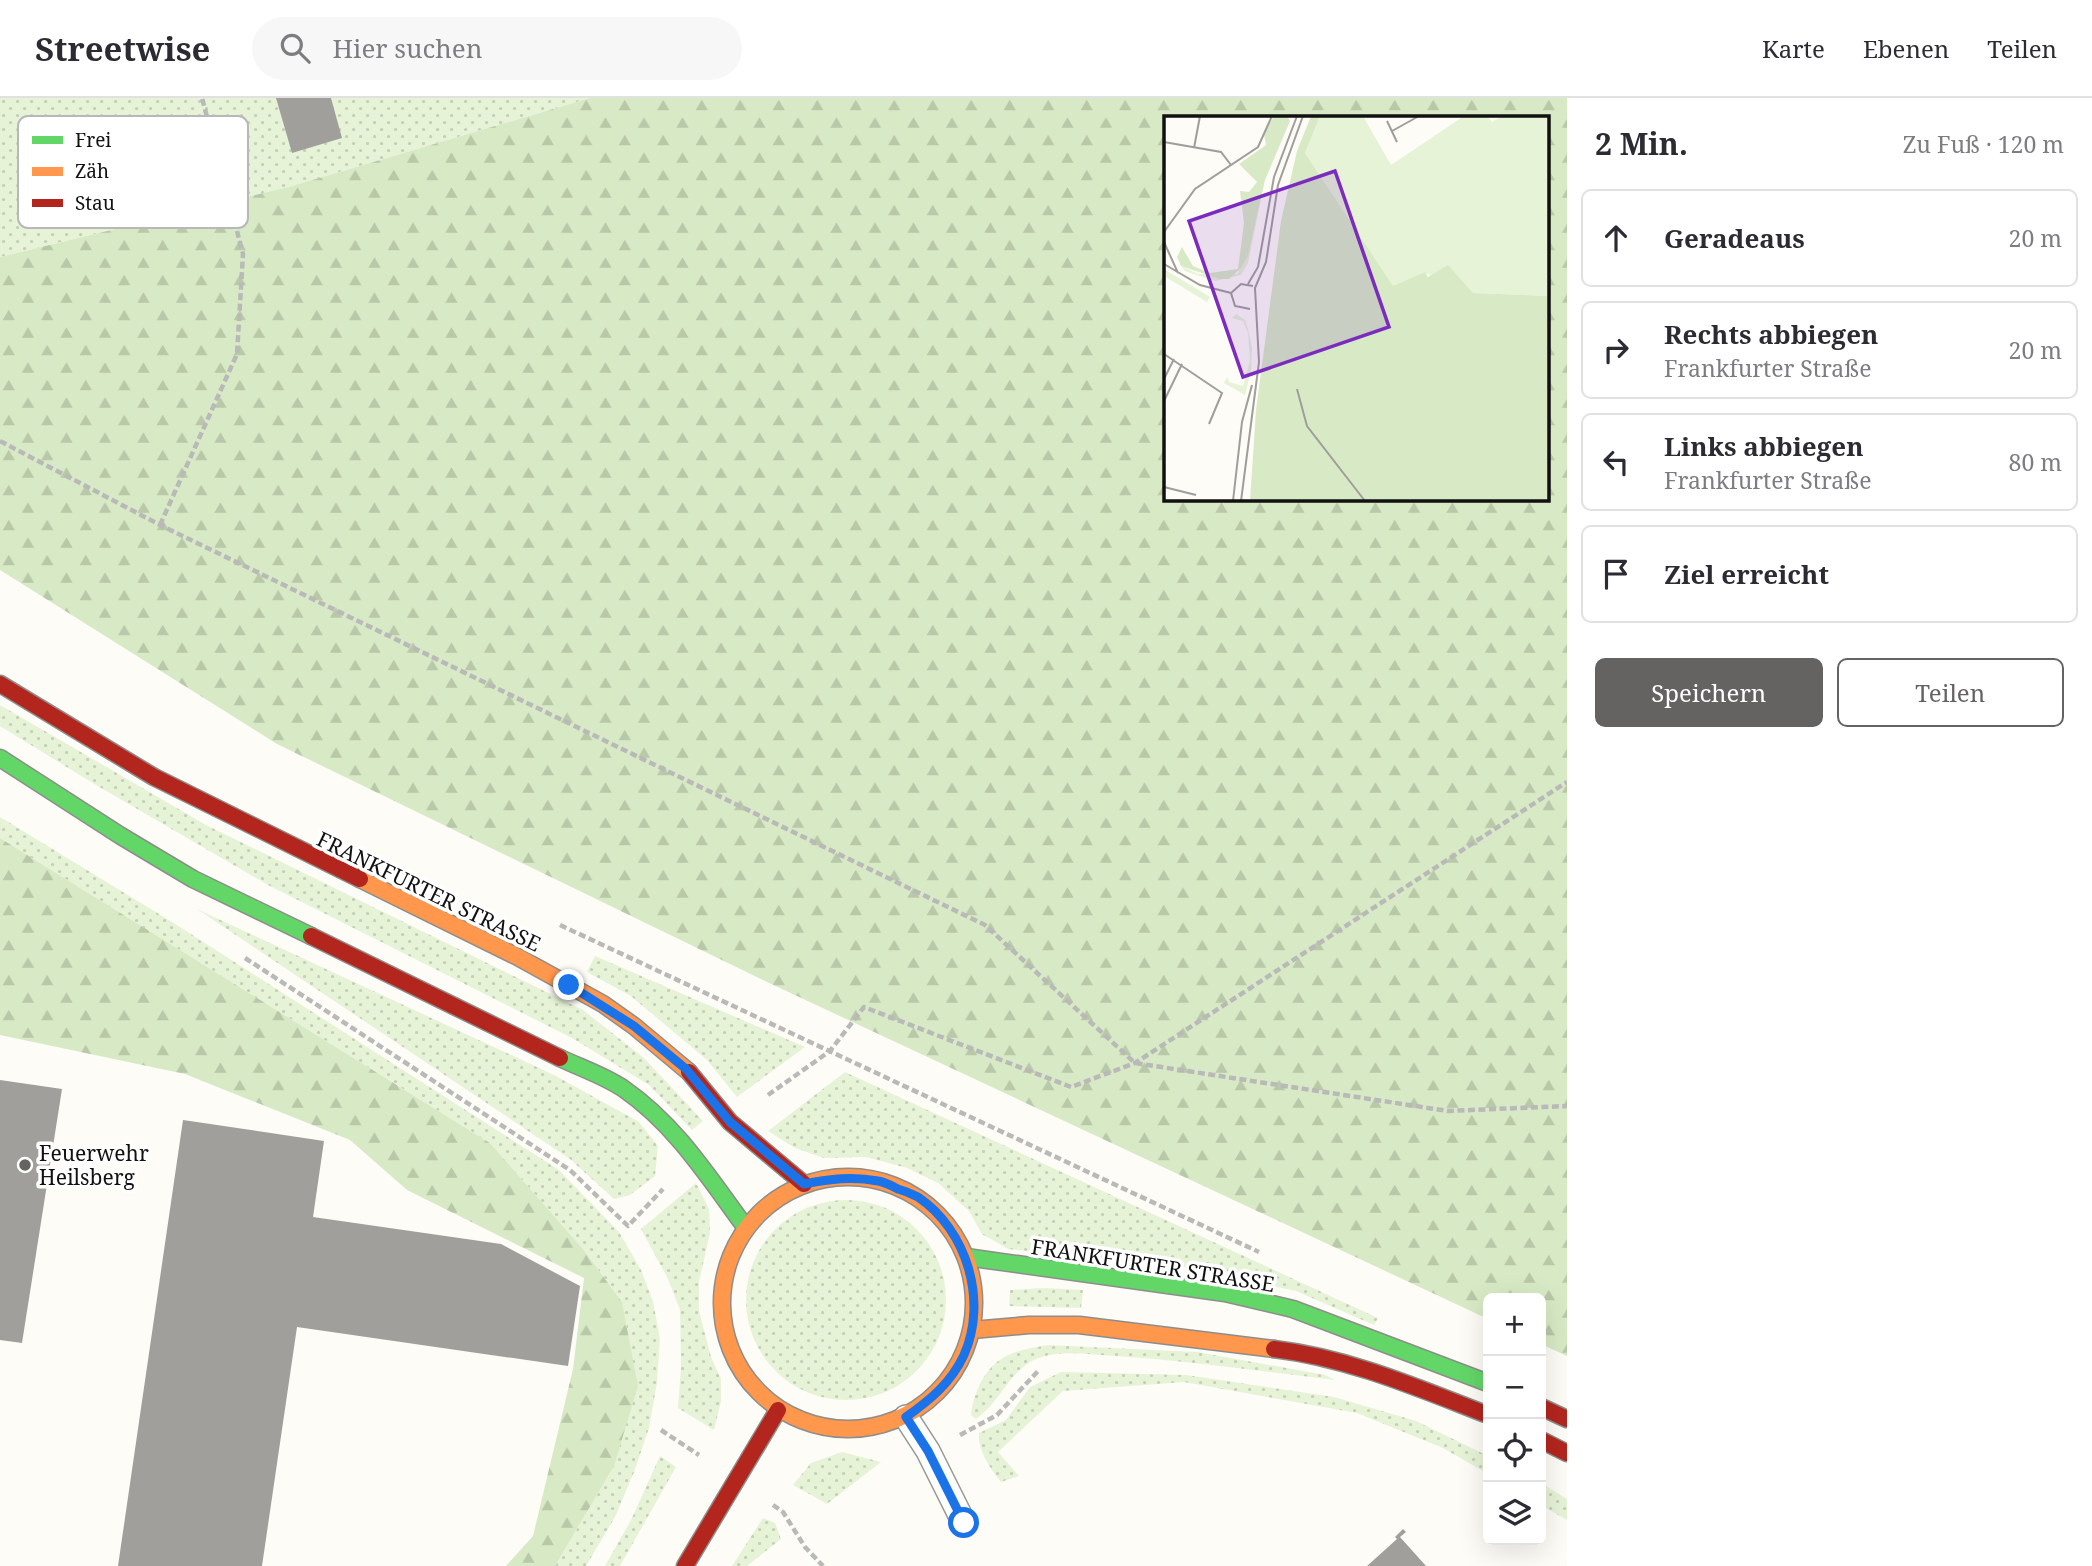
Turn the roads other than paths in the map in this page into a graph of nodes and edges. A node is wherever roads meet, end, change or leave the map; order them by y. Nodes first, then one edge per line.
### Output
1 (0, 684) edge
2 (0, 758) edge
3 (804, 1184) junction
4 (746, 1228) junction
5 (966, 1258) junction
6 (972, 1330) junction
7 (1483, 1381) edge
8 (1546, 1409) edge
9 (778, 1410) junction
10 (1483, 1413) edge
11 (906, 1417) junction
12 (1567, 1419) edge
13 (1546, 1442) edge
14 (1567, 1453) edge
15 (964, 1523) dead end
16 (685, 1566) edge

1 - 3 main road, FRANKFURTER STRASSE
2 - 4 main road
3 - 4 main road
3 - 5 main road
4 - 9 main road
5 - 6 main road
5 - 7 main road, FRANKFURTER STRASSE
6 - 10 main road
6 - 11 main road
8 - 12 main road
9 - 11 main road
9 - 16 main road
11 - 15 lane
13 - 14 main road

